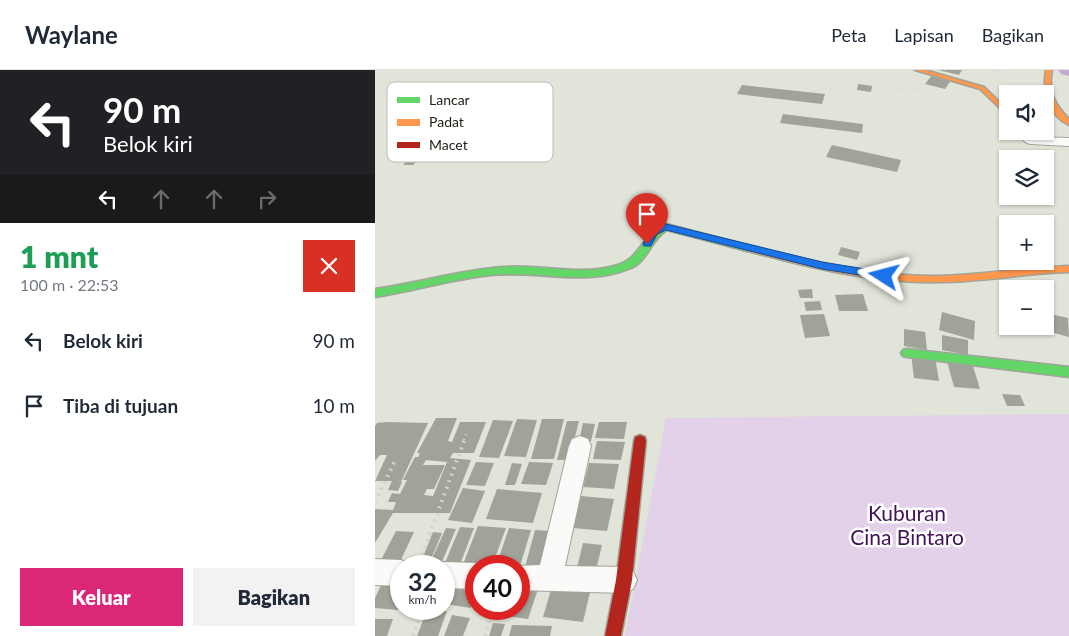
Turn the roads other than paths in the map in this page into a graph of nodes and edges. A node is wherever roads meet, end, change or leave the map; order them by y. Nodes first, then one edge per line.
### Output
1 (918, 70) edge
2 (1049, 70) edge
3 (999, 104) edge
4 (1069, 123) edge
5 (1032, 140) edge
6 (1069, 142) edge
7 (1069, 269) edge
8 (375, 293) edge
9 (907, 353) dead end
10 (1069, 372) edge
11 (640, 441) dead end
12 (580, 446) dead end
13 (375, 572) edge
14 (390, 573) edge
15 (530, 577) edge
16 (549, 578) junction
17 (624, 580) junction
18 (613, 636) edge

1 - 3 main road
2 - 4 main road
5 - 6 street
7 - 8 main road
9 - 10 main road
11 - 17 main road
12 - 16 street
13 - 14 street
15 - 16 street
16 - 17 street
17 - 18 main road

